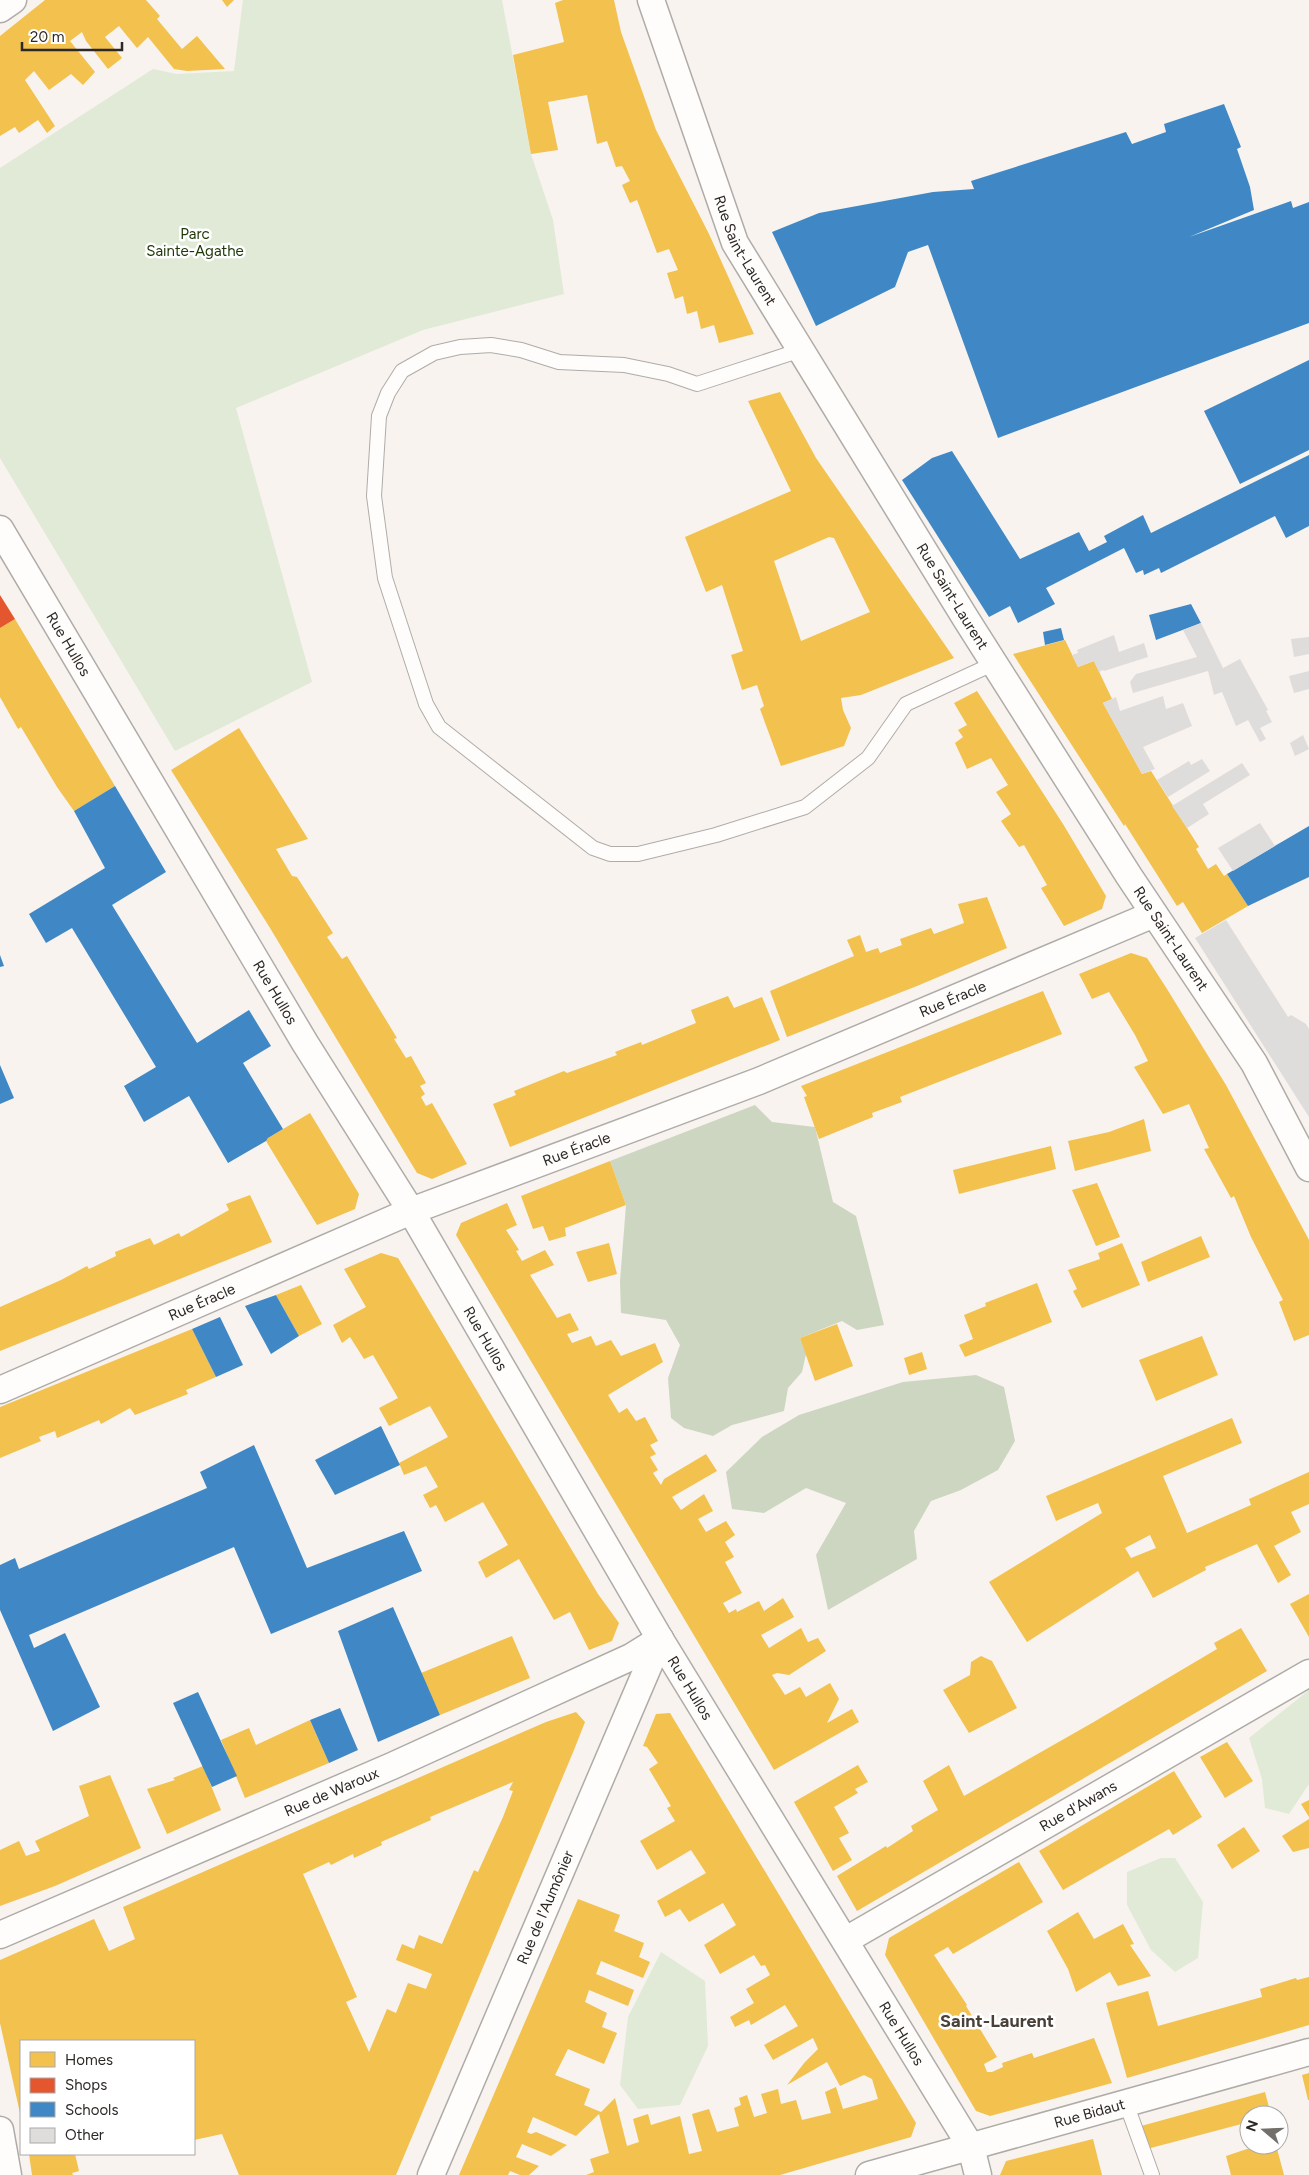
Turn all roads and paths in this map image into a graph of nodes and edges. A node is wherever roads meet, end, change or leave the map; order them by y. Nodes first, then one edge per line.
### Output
1 (13, 0) edge
2 (650, 0) edge
3 (0, 9) edge
4 (801, 350) junction
5 (0, 529) edge
6 (995, 664) junction
7 (1154, 914) junction
8 (1309, 1168) edge
9 (411, 1211) junction
10 (0, 1390) edge
11 (660, 1639) junction
12 (1309, 1673) edge
13 (0, 1935) edge
14 (846, 1940) junction
15 (1309, 2052) edge
16 (1126, 2104) junction
17 (0, 2130) edge
18 (971, 2147) junction
19 (8, 2175) edge
20 (431, 2175) edge
21 (869, 2175) edge
22 (978, 2175) edge
23 (1152, 2175) edge

1 - 3 street
2 - 4 street, Rue Saint-Laurent
4 - 6 street, Rue Saint-Laurent
4 - 6 lane
5 - 9 street, Rue Hullos
6 - 7 street, Rue Saint-Laurent
7 - 8 street, Rue Saint-Laurent
7 - 9 street, Rue Éracle
9 - 10 street, Rue Éracle
9 - 11 street, Rue Hullos
11 - 13 street, Rue de Waroux
11 - 14 street, Rue Hullos
11 - 20 street, Rue de l'Aumônier
12 - 14 street, Rue d'Awans
14 - 18 street, Rue Hullos
15 - 16 street, Rue Bidaut
16 - 18 street, Rue Bidaut
16 - 23 lane
17 - 19 street
18 - 21 street, Rue Bidaut
18 - 22 street, Rue Hullos

